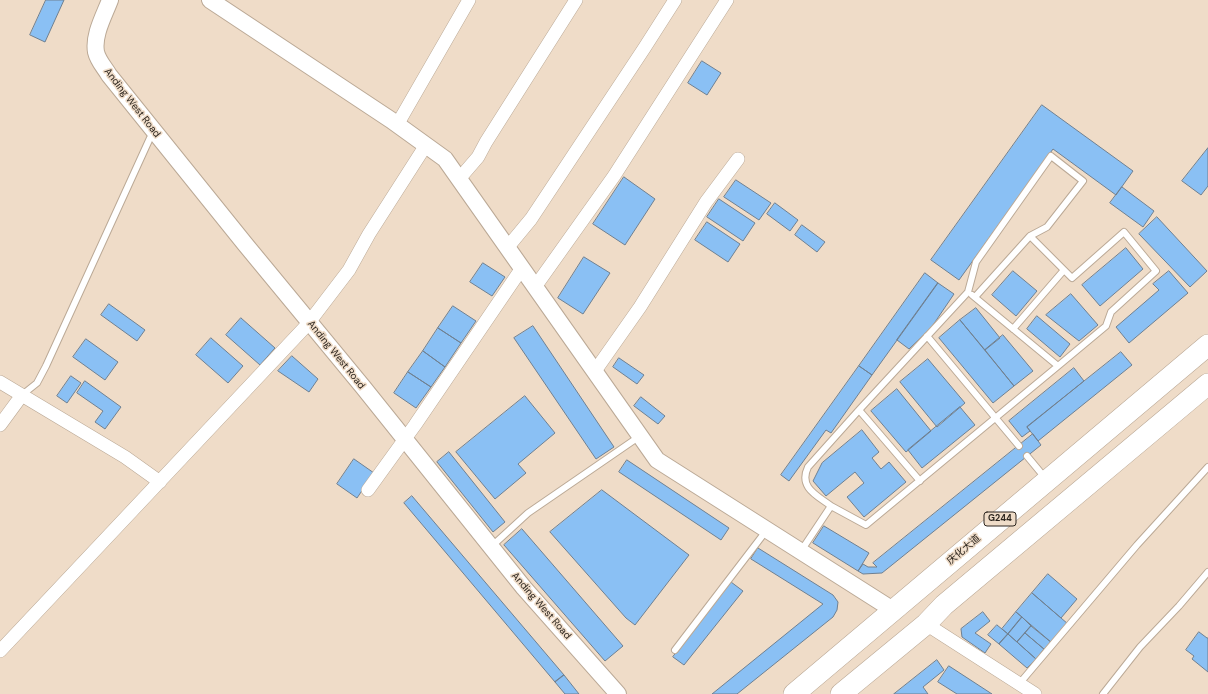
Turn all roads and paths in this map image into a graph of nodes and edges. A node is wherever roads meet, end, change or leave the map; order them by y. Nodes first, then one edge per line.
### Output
1 (102, 0) edge
2 (110, 0) edge
3 (210, 0) edge
4 (470, 0) edge
5 (576, 0) edge
6 (674, 0) edge
7 (727, 0) edge
8 (397, 125) junction
9 (150, 138) junction
10 (426, 145) junction
11 (738, 159) dead end
12 (459, 178) junction
13 (1030, 236) junction
14 (507, 248) junction
15 (522, 268) junction
16 (1064, 270) junction
17 (535, 287) junction
18 (968, 292) junction
19 (975, 297) junction
20 (307, 325) junction
21 (1013, 329) junction
22 (927, 336) junction
23 (1208, 345) edge
24 (1058, 366) junction
25 (595, 371) junction
26 (0, 382) edge
27 (1208, 384) edge
28 (22, 395) junction
29 (859, 410) junction
30 (995, 418) junction
31 (0, 424) edge
32 (640, 436) junction
33 (403, 442) junction
34 (1019, 446) dead end
35 (1027, 456) dead end
36 (1208, 467) edge
37 (1047, 480) junction
38 (920, 481) junction
39 (160, 482) junction
40 (368, 490) dead end
41 (831, 506) junction
42 (767, 530) junction
43 (491, 547) junction
44 (801, 551) junction
45 (1208, 572) edge
46 (893, 610) junction
47 (926, 624) junction
48 (675, 650) dead end
49 (0, 651) edge
50 (1019, 684) junction
51 (608, 694) edge
52 (618, 694) edge
53 (794, 694) edge
54 (841, 694) edge
55 (1035, 694) edge
56 (1102, 694) edge

1 - 9 street, Anding West Road
2 - 20 street, Anding West Road
3 - 8 street
4 - 8 street
5 - 12 street
6 - 14 street
7 - 17 street
8 - 10 street
9 - 20 street, Anding West Road
9 - 28 lane
10 - 12 street
10 - 20 street
11 - 25 street
12 - 14 street
13 - 16 lane
13 - 18 lane
13 - 19 lane
14 - 15 street
15 - 17 street
15 - 33 street
16 - 21 lane
16 - 24 lane
17 - 25 street
18 - 19 lane
18 - 22 lane
19 - 21 lane
20 - 33 street, Anding West Road
20 - 39 street
21 - 24 lane
22 - 29 lane
22 - 30 lane
23 - 37 highway, 庆化大道 / G244
24 - 30 lane
25 - 32 street
26 - 28 street
27 - 47 highway, G244
28 - 31 street
28 - 39 street
29 - 38 lane
29 - 41 lane
30 - 34 lane
30 - 38 lane
32 - 42 street
32 - 43 lane
33 - 40 street
33 - 43 street, Anding West Road
33 - 51 street, Anding West Road
35 - 37 lane
36 - 50 lane
37 - 46 highway, 庆化大道 / G244
38 - 41 lane
39 - 49 street
41 - 44 lane
42 - 44 street
42 - 48 lane
43 - 52 street, Anding West Road
44 - 46 street
45 - 56 lane
46 - 53 highway, 庆化大道 / G244
47 - 50 street
47 - 54 highway, G244
50 - 55 street

